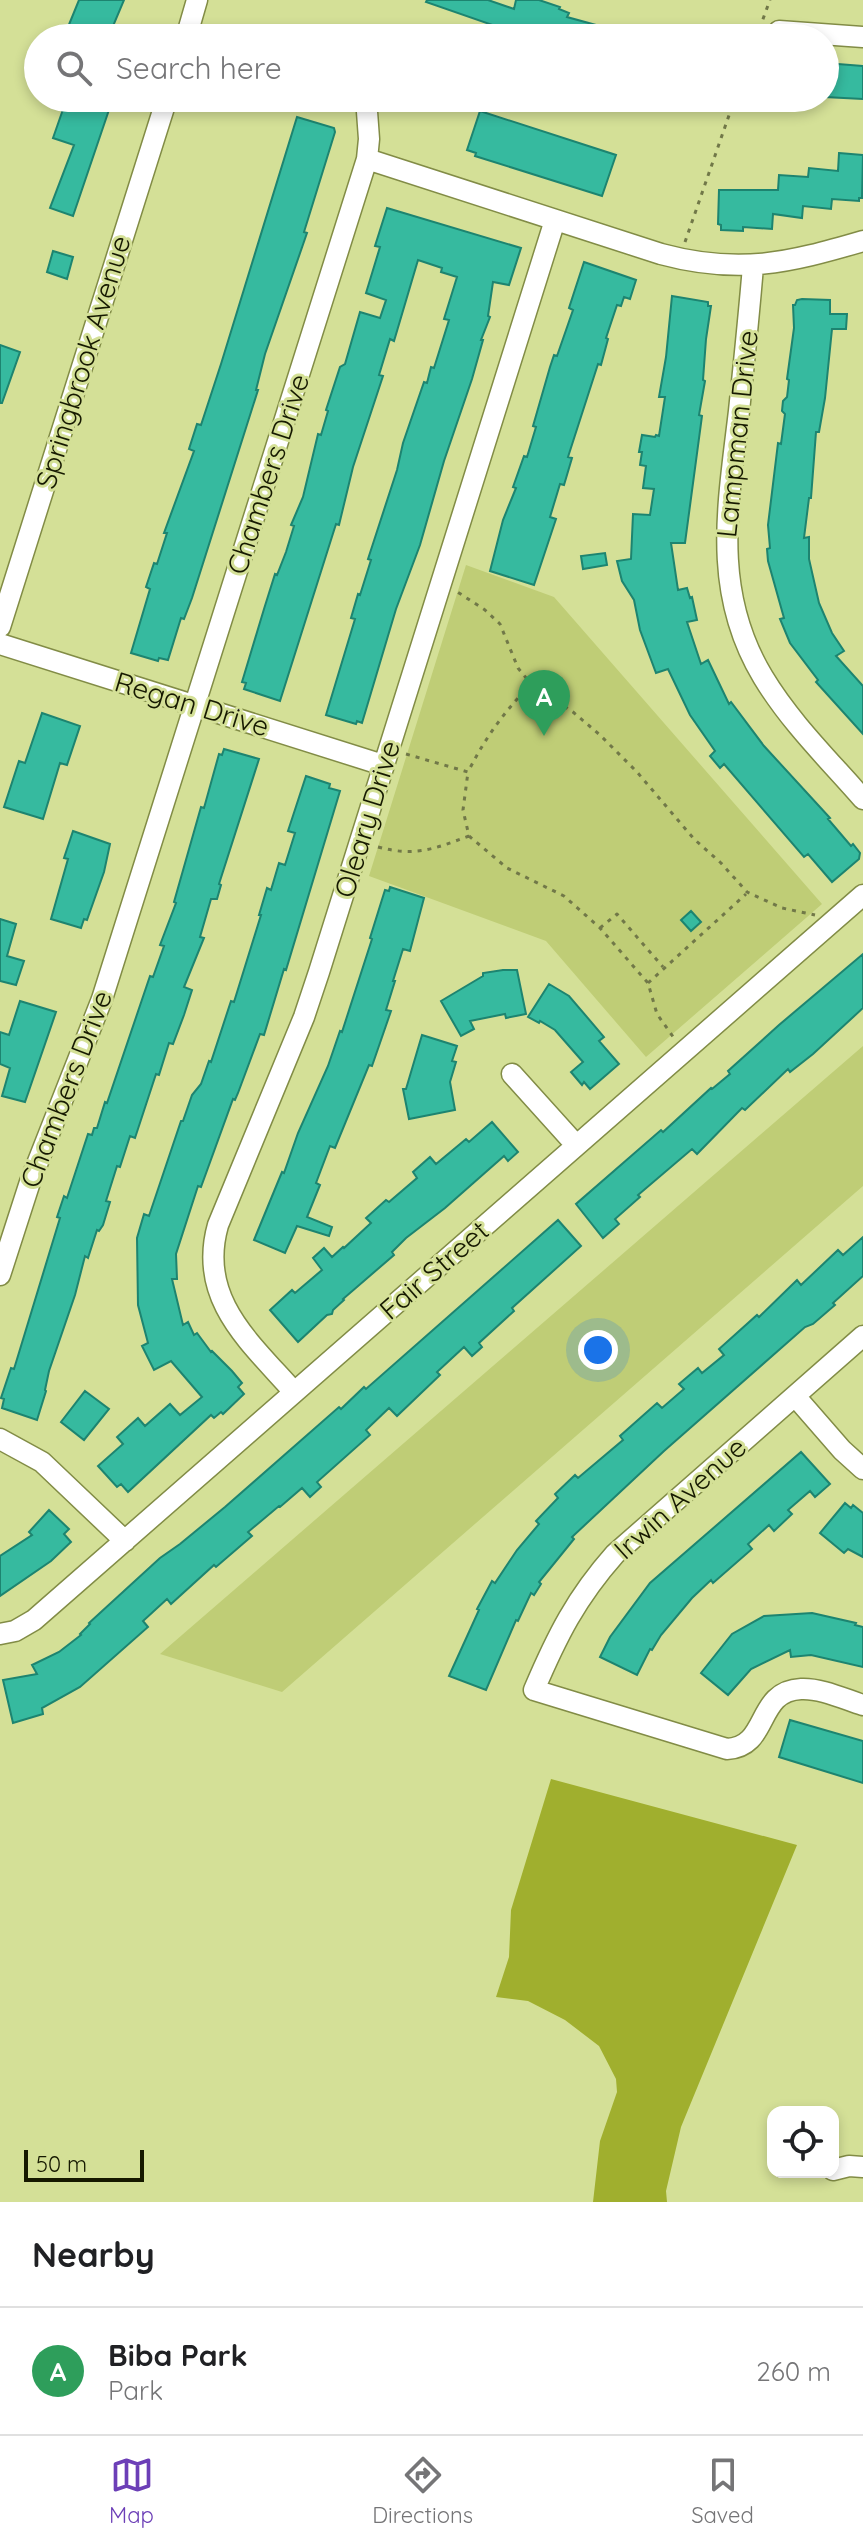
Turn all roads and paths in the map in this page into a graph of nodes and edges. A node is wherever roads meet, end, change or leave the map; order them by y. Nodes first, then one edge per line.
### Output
1 (197, 0) edge
2 (770, 0) edge
3 (190, 24) edge
4 (761, 24) edge
5 (839, 35) edge
6 (863, 37) edge
7 (163, 112) edge
8 (367, 112) edge
9 (730, 112) edge
10 (367, 159) junction
11 (555, 220) junction
12 (863, 241) edge
13 (685, 242) dead end
14 (753, 266) junction
15 (456, 591) dead end
16 (0, 627) edge
17 (0, 644) edge
18 (531, 684) junction
19 (194, 704) junction
20 (405, 753) dead end
21 (383, 765) junction
22 (468, 772) junction
23 (863, 799) edge
24 (469, 836) junction
25 (375, 847) dead end
26 (747, 892) junction
27 (863, 895) edge
28 (815, 915) dead end
29 (600, 928) junction
30 (663, 967) junction
31 (648, 983) junction
32 (674, 1038) dead end
33 (512, 1074) dead end
34 (576, 1145) junction
35 (0, 1275) edge
36 (863, 1336) edge
37 (294, 1392) junction
38 (795, 1396) junction
39 (0, 1439) edge
40 (863, 1469) edge
41 (125, 1541) junction
42 (0, 1634) edge
43 (863, 1705) edge
44 (863, 2167) edge
45 (839, 2169) edge

1 - 3 street
2 - 4 path
5 - 6 street
7 - 16 street, Springbrook Avenue
8 - 10 street, Chambers Drive
9 - 13 path
10 - 11 street
10 - 19 street, Chambers Drive
11 - 14 street
11 - 21 street, Oleary Drive
12 - 14 street
14 - 23 street, Lampman Drive
15 - 18 path
17 - 19 street, Regan Drive
18 - 22 path
18 - 26 path
19 - 21 street, Regan Drive
19 - 35 street, Chambers Drive
20 - 22 path
21 - 37 street, Oleary Drive
22 - 24 path
24 - 25 path
24 - 29 path
26 - 28 path
26 - 30 path
27 - 34 street, Fair Street
29 - 30 path
29 - 31 path
30 - 31 path
31 - 32 path
33 - 34 street
34 - 37 street, Fair Street
36 - 38 street, Irwin Avenue
37 - 41 street, Fair Street
38 - 40 street
38 - 43 street, Irwin Avenue
39 - 41 street
41 - 42 street, Fair Street
44 - 45 street

